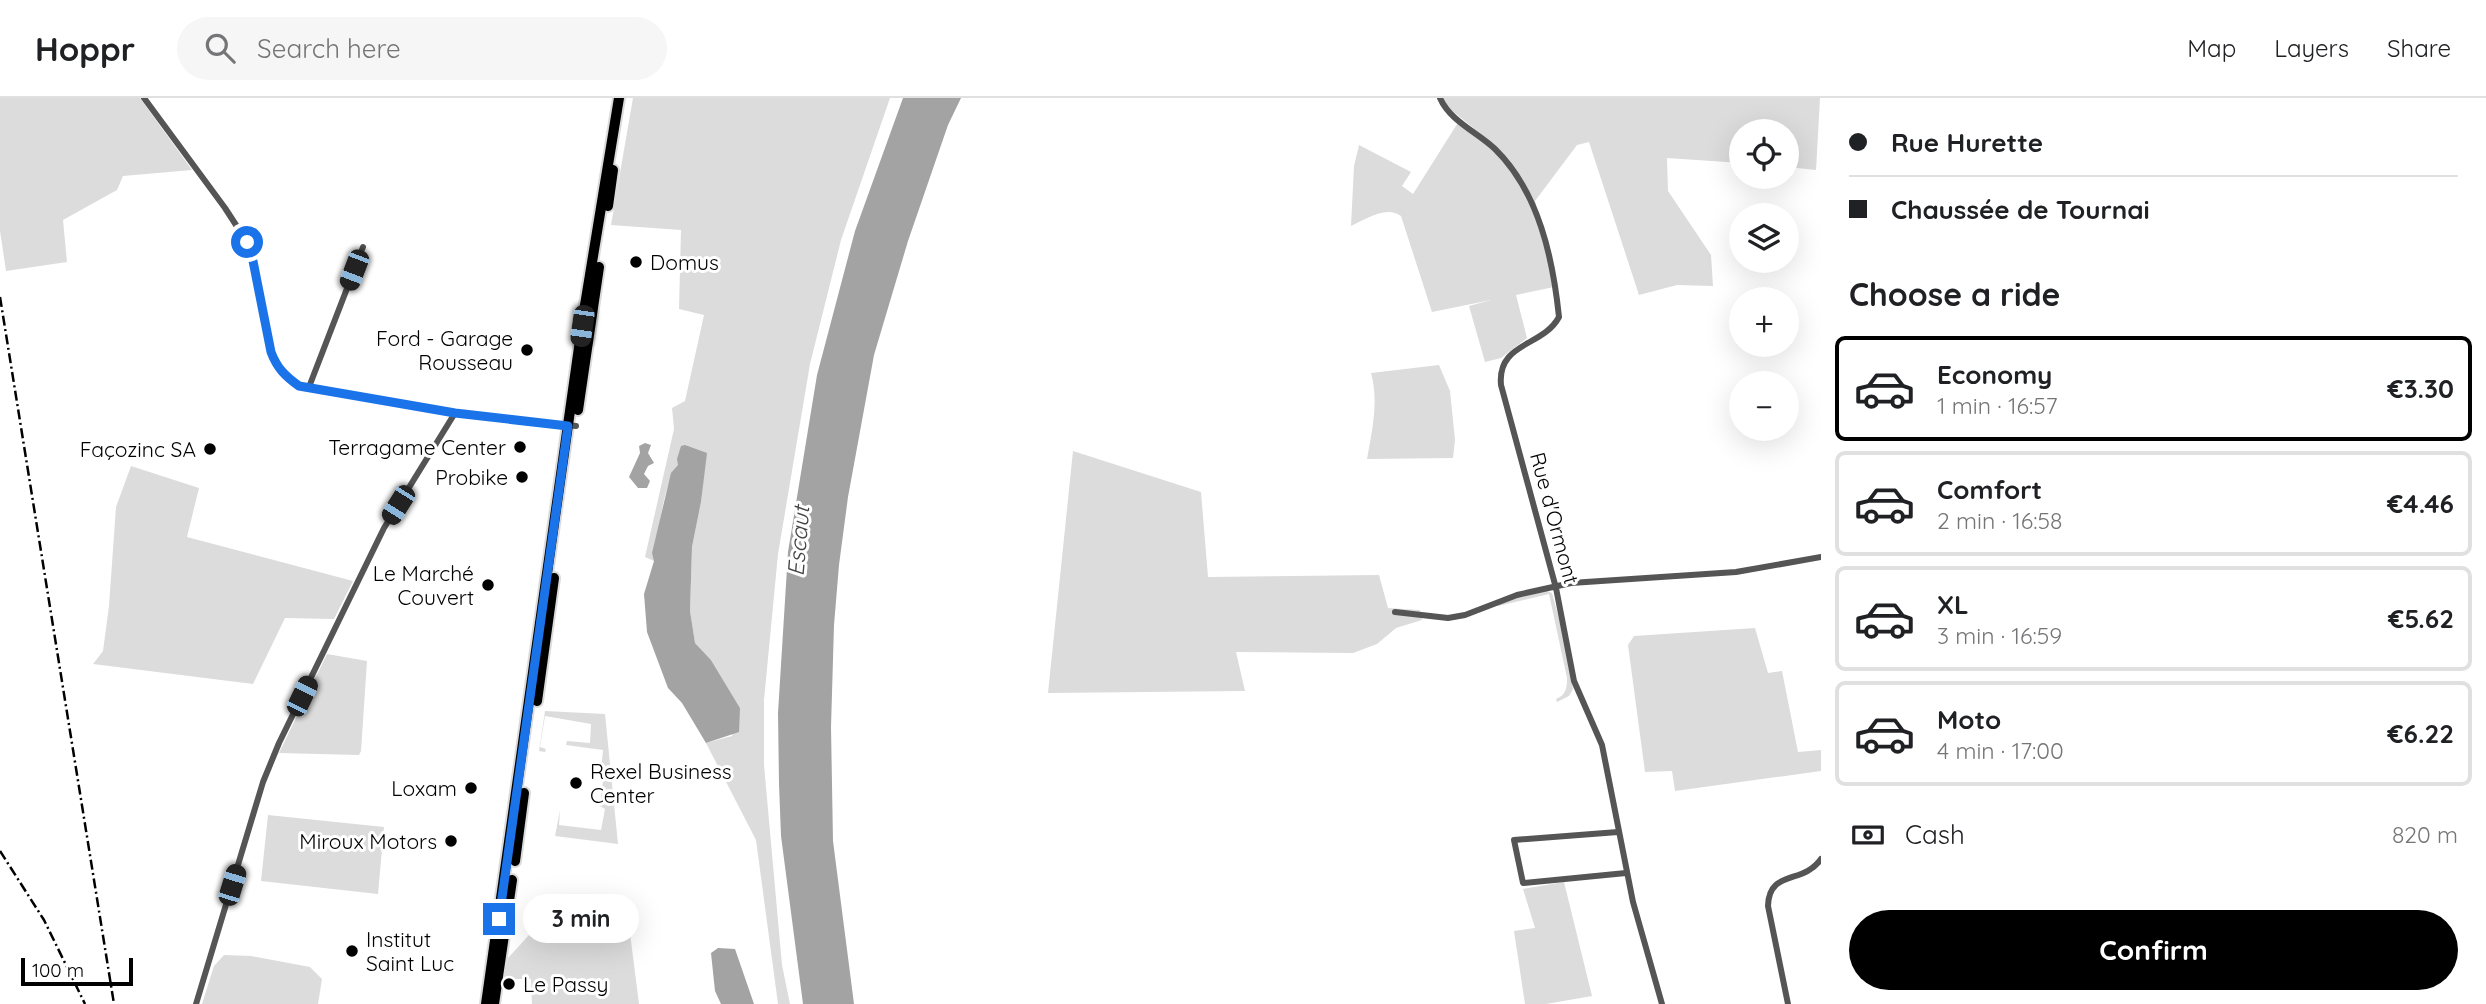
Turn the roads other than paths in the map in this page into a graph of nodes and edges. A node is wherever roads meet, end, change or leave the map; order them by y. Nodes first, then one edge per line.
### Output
1 (144, 98) edge
2 (619, 98) edge
3 (626, 98) edge
4 (1440, 98) edge
5 (363, 247) dead end
6 (309, 387) junction
7 (455, 413) junction
8 (572, 426) junction
9 (1821, 557) edge
10 (1556, 588) junction
11 (1395, 612) dead end
12 (1618, 832) junction
13 (1821, 859) edge
14 (1626, 873) junction
15 (196, 1004) edge
16 (486, 1004) edge
17 (494, 1004) edge
18 (1662, 1004) edge
19 (1788, 1004) edge

1 - 6 street
2 - 8 main road
3 - 8 main road
4 - 10 street, Rue d'Ormont
5 - 6 street
6 - 7 street
7 - 8 street
7 - 15 street
8 - 16 main road
8 - 17 main road
9 - 10 street
10 - 11 street
10 - 12 street, Rue d'Ormont
12 - 14 street, Rue d'Ormont
12 - 14 street
13 - 19 street
14 - 18 street, Rue d'Ormont

